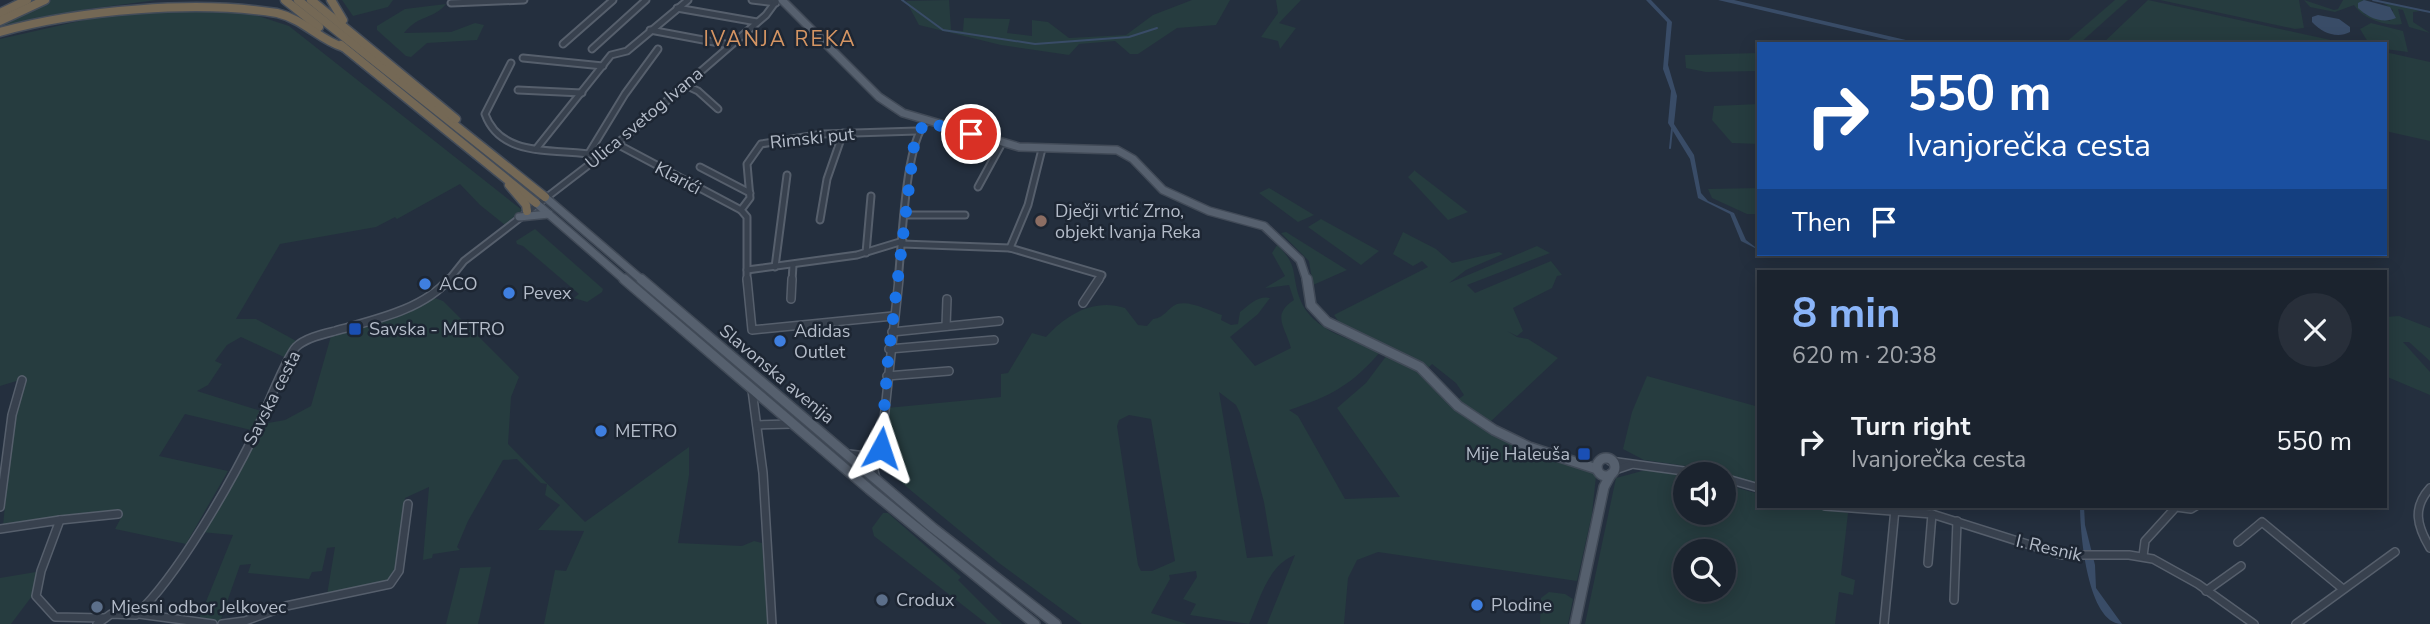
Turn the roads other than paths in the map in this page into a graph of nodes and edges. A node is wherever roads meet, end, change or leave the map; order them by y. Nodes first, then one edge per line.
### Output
1 (27, 0) edge
2 (34, 0) edge
3 (45, 0) edge
4 (285, 0) edge
5 (298, 0) edge
6 (311, 0) edge
7 (331, 0) edge
8 (524, 0) edge
9 (613, 0) edge
10 (646, 0) edge
11 (688, 0) edge
12 (752, 0) edge
13 (778, 1) edge
14 (490, 2) edge
15 (451, 3) dead end
16 (677, 8) junction
17 (0, 17) edge
18 (757, 22) junction
19 (650, 30) junction
20 (0, 32) edge
21 (352, 33) junction
22 (563, 44) dead end
23 (730, 45) junction
24 (344, 47) junction
25 (658, 49) dead end
26 (593, 50) dead end
27 (523, 58) dead end
28 (511, 63) dead end
29 (603, 66) junction
30 (685, 85) junction
31 (518, 90) dead end
32 (582, 93) junction
33 (718, 109) dead end
34 (926, 122) junction
35 (917, 131) junction
36 (465, 133) junction
37 (843, 133) junction
38 (1002, 143) junction
39 (617, 144) junction
40 (536, 149) junction
41 (1042, 149) junction
42 (589, 153) junction
43 (601, 156) junction
44 (701, 167) dead end
45 (787, 175) dead end
46 (508, 180) junction
47 (978, 187) dead end
48 (750, 193) junction
49 (871, 196) dead end
50 (545, 197) junction
51 (536, 203) junction
52 (741, 210) junction
53 (527, 211) junction
54 (549, 214) junction
55 (904, 215) junction
56 (965, 215) dead end
57 (519, 218) junction
58 (820, 220) dead end
59 (902, 242) junction
60 (1010, 248) junction
61 (866, 253) junction
62 (793, 265) junction
63 (775, 267) junction
64 (747, 270) junction
65 (792, 299) dead end
66 (947, 299) dead end
67 (1083, 303) dead end
68 (893, 316) junction
69 (999, 321) dead end
70 (946, 326) junction
71 (892, 332) junction
72 (994, 340) dead end
73 (889, 349) junction
74 (949, 371) dead end
75 (887, 376) junction
76 (22, 380) dead end
77 (752, 388) junction
78 (792, 424) junction
79 (757, 425) junction
80 (844, 452) junction
81 (1561, 456) junction
82 (875, 457) junction
83 (1610, 466) junction
84 (1673, 468) edge
85 (1598, 470) junction
86 (876, 479) junction
87 (1736, 481) edge
88 (1604, 487) junction
89 (1757, 487) edge
90 (2430, 488) edge
91 (408, 504) dead end
92 (0, 507) edge
93 (1872, 508) edge
94 (2173, 508) edge
95 (1895, 509) junction
96 (118, 514) dead end
97 (1932, 514) junction
98 (60, 520) junction
99 (1957, 521) junction
100 (0, 528) edge
101 (2238, 542) dead end
102 (2430, 548) edge
103 (2395, 552) dead end
104 (2143, 556) junction
105 (1928, 563) dead end
106 (2241, 566) dead end
107 (2343, 589) junction
108 (2206, 591) junction
109 (1954, 600) dead end
110 (139, 614) junction
111 (104, 618) junction
112 (97, 624) edge
113 (213, 624) edge
114 (222, 624) edge
115 (772, 624) edge
116 (1035, 624) edge
117 (1056, 624) edge
118 (1575, 624) edge
119 (1884, 624) edge
120 (2254, 624) edge
121 (2296, 624) edge

1 - 17 highway
2 - 17 highway
3 - 17 highway
4 - 24 highway
5 - 36 highway
6 - 21 highway
7 - 21 highway
8 - 14 street
9 - 22 street
10 - 26 street
11 - 16 street
12 - 13 street
13 - 18 street, Ulica svetog Ivana
13 - 34 main road
14 - 15 street
16 - 18 street
16 - 19 street
18 - 23 street, Ulica svetog Ivana
19 - 23 street
19 - 29 street
20 - 24 highway
21 - 36 highway
23 - 30 street, Ulica svetog Ivana
24 - 46 highway
25 - 42 street
27 - 29 street
28 - 40 street
29 - 32 street
30 - 33 street
30 - 39 street, Ulica svetog Ivana
31 - 32 street
32 - 40 street
34 - 35 street
34 - 38 main road
35 - 37 street, Rimski put
35 - 55 street
36 - 50 highway
37 - 48 street, Rimski put
37 - 58 street
38 - 41 main road
38 - 47 street
39 - 43 street, Ulica svetog Ivana
39 - 52 street, Klarići
40 - 42 street
41 - 60 street
41 - 81 main road
42 - 43 street
43 - 50 street, Ulica svetog Ivana
44 - 48 street
45 - 63 street
46 - 51 highway
46 - 53 highway
48 - 52 street, Rimski put
49 - 61 street
50 - 51 street, Ulica svetog Ivana
50 - 80 main road, Slavonska avenija
51 - 53 street, Savska cesta
51 - 54 main road, Slavonska avenija
52 - 64 street
53 - 57 street, Savska cesta
54 - 57 main road
54 - 77 main road, Slavonska avenija
55 - 56 street
55 - 59 street
57 - 110 street, Savska cesta
59 - 60 street
59 - 61 street
59 - 68 street
60 - 67 street
61 - 62 street
62 - 63 street
62 - 65 street
63 - 64 street
64 - 68 street
66 - 70 street
68 - 71 street
69 - 70 street
70 - 71 street
71 - 73 street
72 - 73 street
73 - 75 street
74 - 75 street
75 - 82 street
76 - 92 street
77 - 78 main road, Slavonska avenija
77 - 79 street
78 - 79 street
78 - 116 main road, Slavonska avenija
79 - 115 street
80 - 82 street
80 - 86 main road, Slavonska avenija
81 - 83 main road
81 - 85 main road
82 - 86 street
83 - 84 street
83 - 85 main road
83 - 85 main road
83 - 88 main road
85 - 88 main road
86 - 117 main road, Slavonska avenija
87 - 89 street
88 - 118 main road
90 - 102 street
91 - 114 street
93 - 95 street, I. Resnik
94 - 104 street
95 - 97 street, I. Resnik
95 - 119 street
96 - 98 street
97 - 99 street, I. Resnik
97 - 105 street
98 - 100 street
98 - 111 street
99 - 104 street, I. Resnik
99 - 109 street
101 - 107 street
103 - 107 street
104 - 108 street, I. Resnik
106 - 108 street
107 - 121 street
108 - 120 street, I. Resnik
110 - 111 street
110 - 113 street
111 - 112 street

